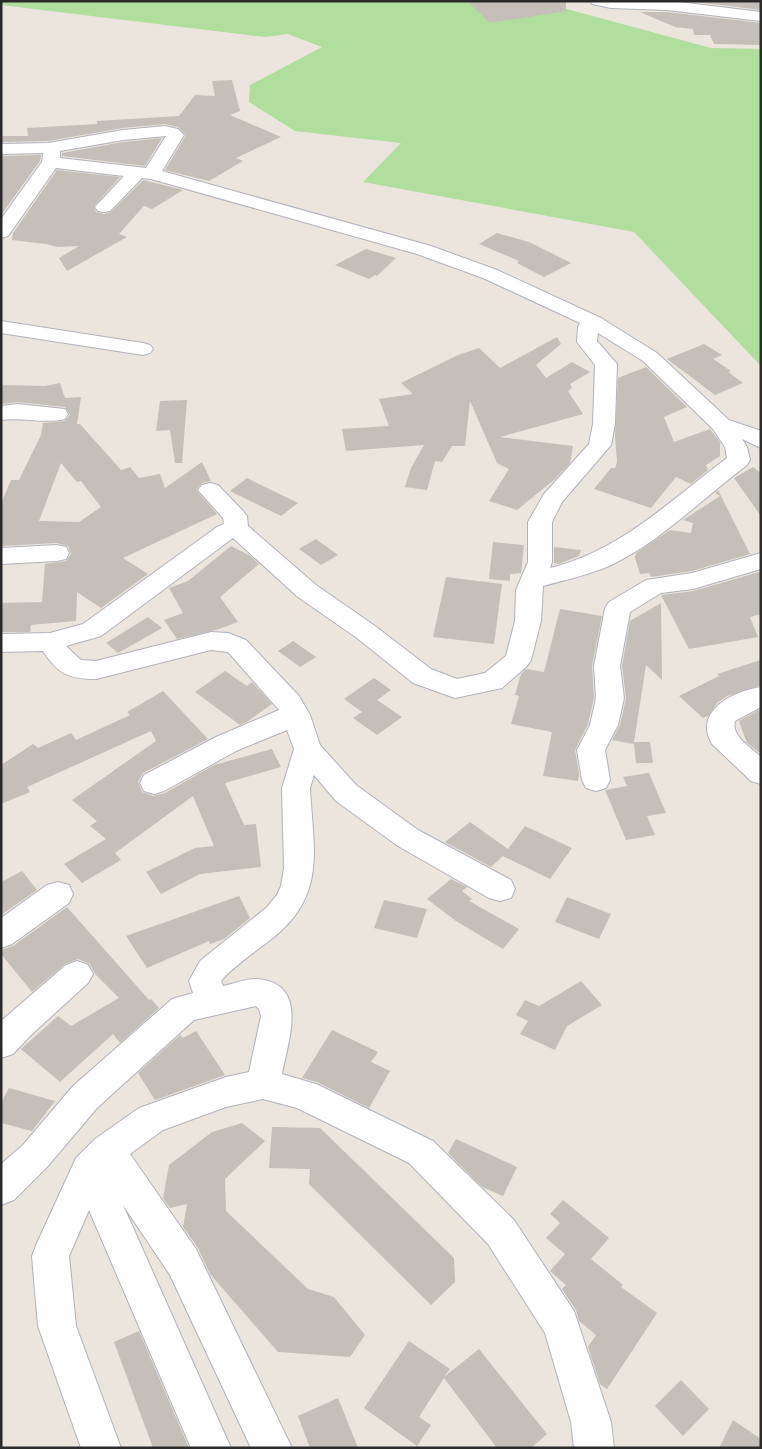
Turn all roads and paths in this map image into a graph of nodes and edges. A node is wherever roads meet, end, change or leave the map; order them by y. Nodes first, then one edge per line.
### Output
1 (597, 1) edge
2 (761, 17) edge
3 (1, 149) edge
4 (52, 155) junction
5 (145, 173) junction
6 (104, 207) dead end
7 (1, 232) edge
8 (594, 322) junction
9 (1, 328) edge
10 (143, 349) dead end
11 (1, 413) edge
12 (57, 414) dead end
13 (721, 425) junction
14 (761, 441) edge
15 (210, 490) dead end
16 (236, 528) junction
17 (57, 552) dead end
18 (1, 556) edge
19 (761, 561) edge
20 (533, 580) junction
21 (1, 642) edge
22 (54, 647) junction
23 (1, 656) edge
24 (761, 697) edge
25 (296, 715) junction
26 (308, 749) junction
27 (761, 774) edge
28 (596, 780) dead end
29 (154, 783) dead end
30 (500, 889) dead end
31 (58, 894) dead end
32 (1, 935) edge
33 (77, 974) dead end
34 (212, 1002) junction
35 (1, 1044) edge
36 (263, 1084) junction
37 (98, 1160) junction
38 (1, 1188) edge
39 (101, 1448) edge
40 (211, 1448) edge
41 (272, 1448) edge
42 (594, 1448) edge

1 - 2 street
3 - 4 street
4 - 5 street
4 - 5 street
4 - 7 street
5 - 6 street
5 - 8 street
8 - 13 street
8 - 20 street
9 - 10 street
11 - 12 street
13 - 14 street
13 - 20 street
15 - 16 street
16 - 20 street
16 - 22 street
17 - 18 street
19 - 28 street
21 - 22 street
22 - 23 street
22 - 25 street
24 - 27 street
25 - 26 street
25 - 29 street
26 - 30 street
26 - 34 street
31 - 32 street
33 - 35 street
34 - 36 street
34 - 38 street
36 - 37 street
36 - 42 street
37 - 39 street
37 - 40 street
37 - 41 street

